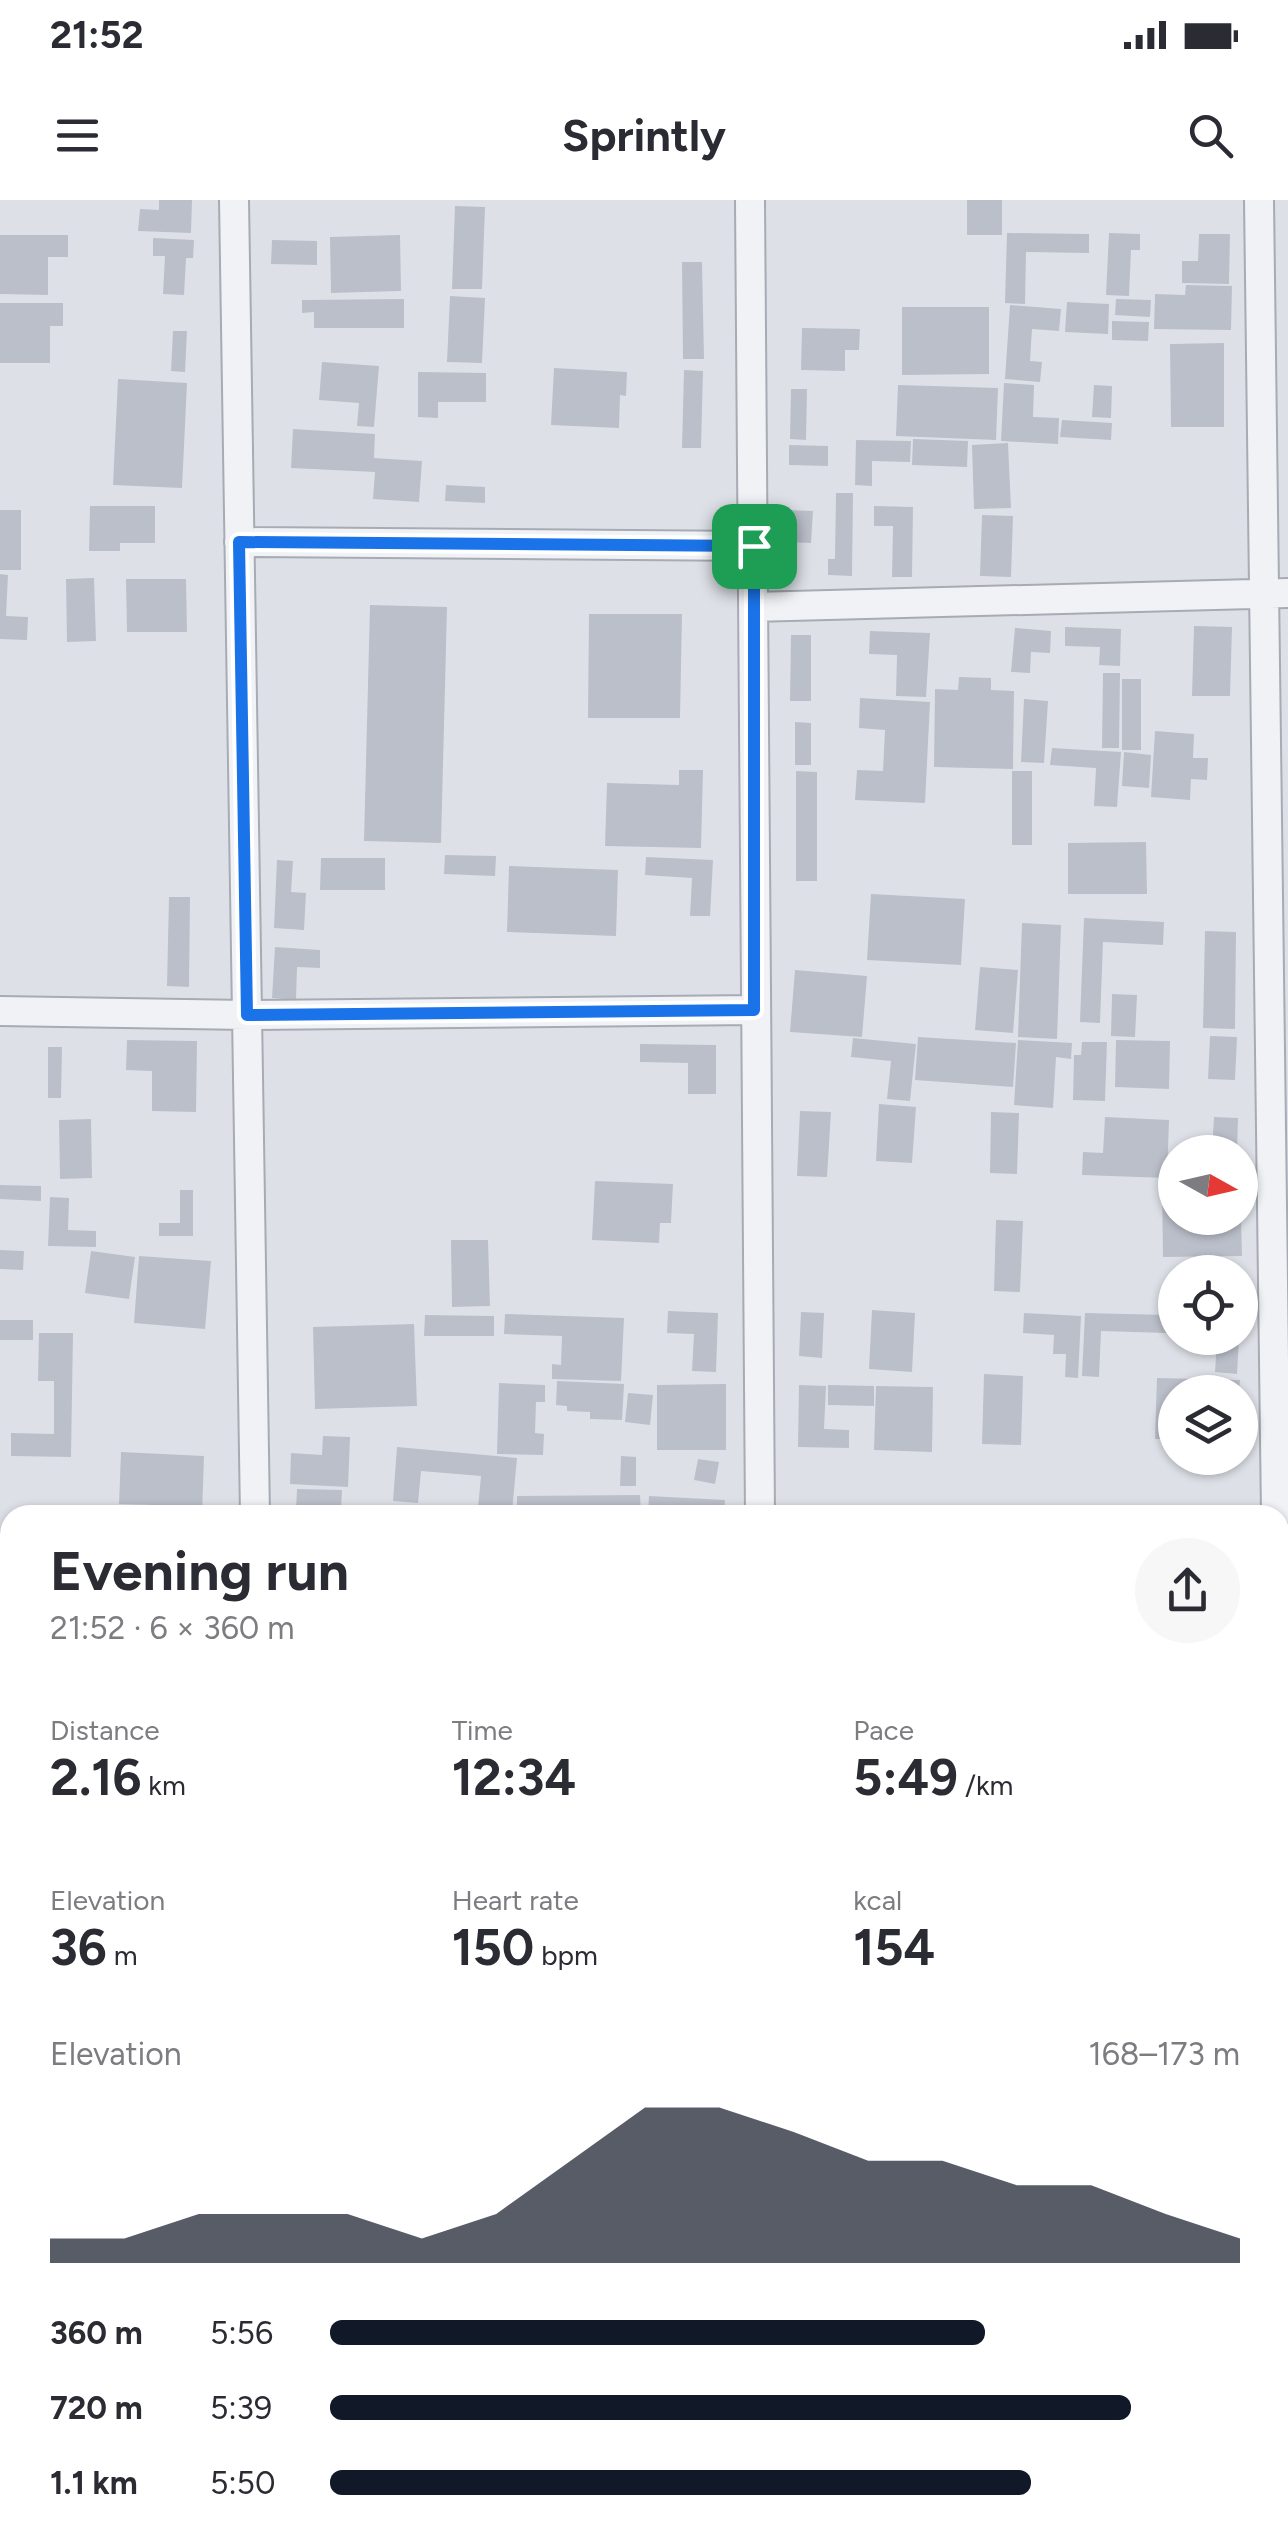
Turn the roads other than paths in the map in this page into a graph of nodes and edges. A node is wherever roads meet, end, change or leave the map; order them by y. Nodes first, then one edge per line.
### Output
1 (234, 200) edge
2 (750, 200) edge
3 (1259, 200) edge
4 (239, 542) junction
5 (754, 546) junction
6 (1276, 593) edge
7 (754, 607) junction
8 (754, 1010) junction
9 (0, 1011) edge
10 (247, 1015) junction
11 (255, 1505) edge
12 (760, 1505) edge
13 (1276, 1505) edge

1 - 4 street
2 - 5 street
3 - 6 street
4 - 5 street
4 - 10 street
5 - 7 street
6 - 7 street
6 - 13 street
7 - 8 street
8 - 10 street
8 - 12 street
9 - 10 street
10 - 11 street

